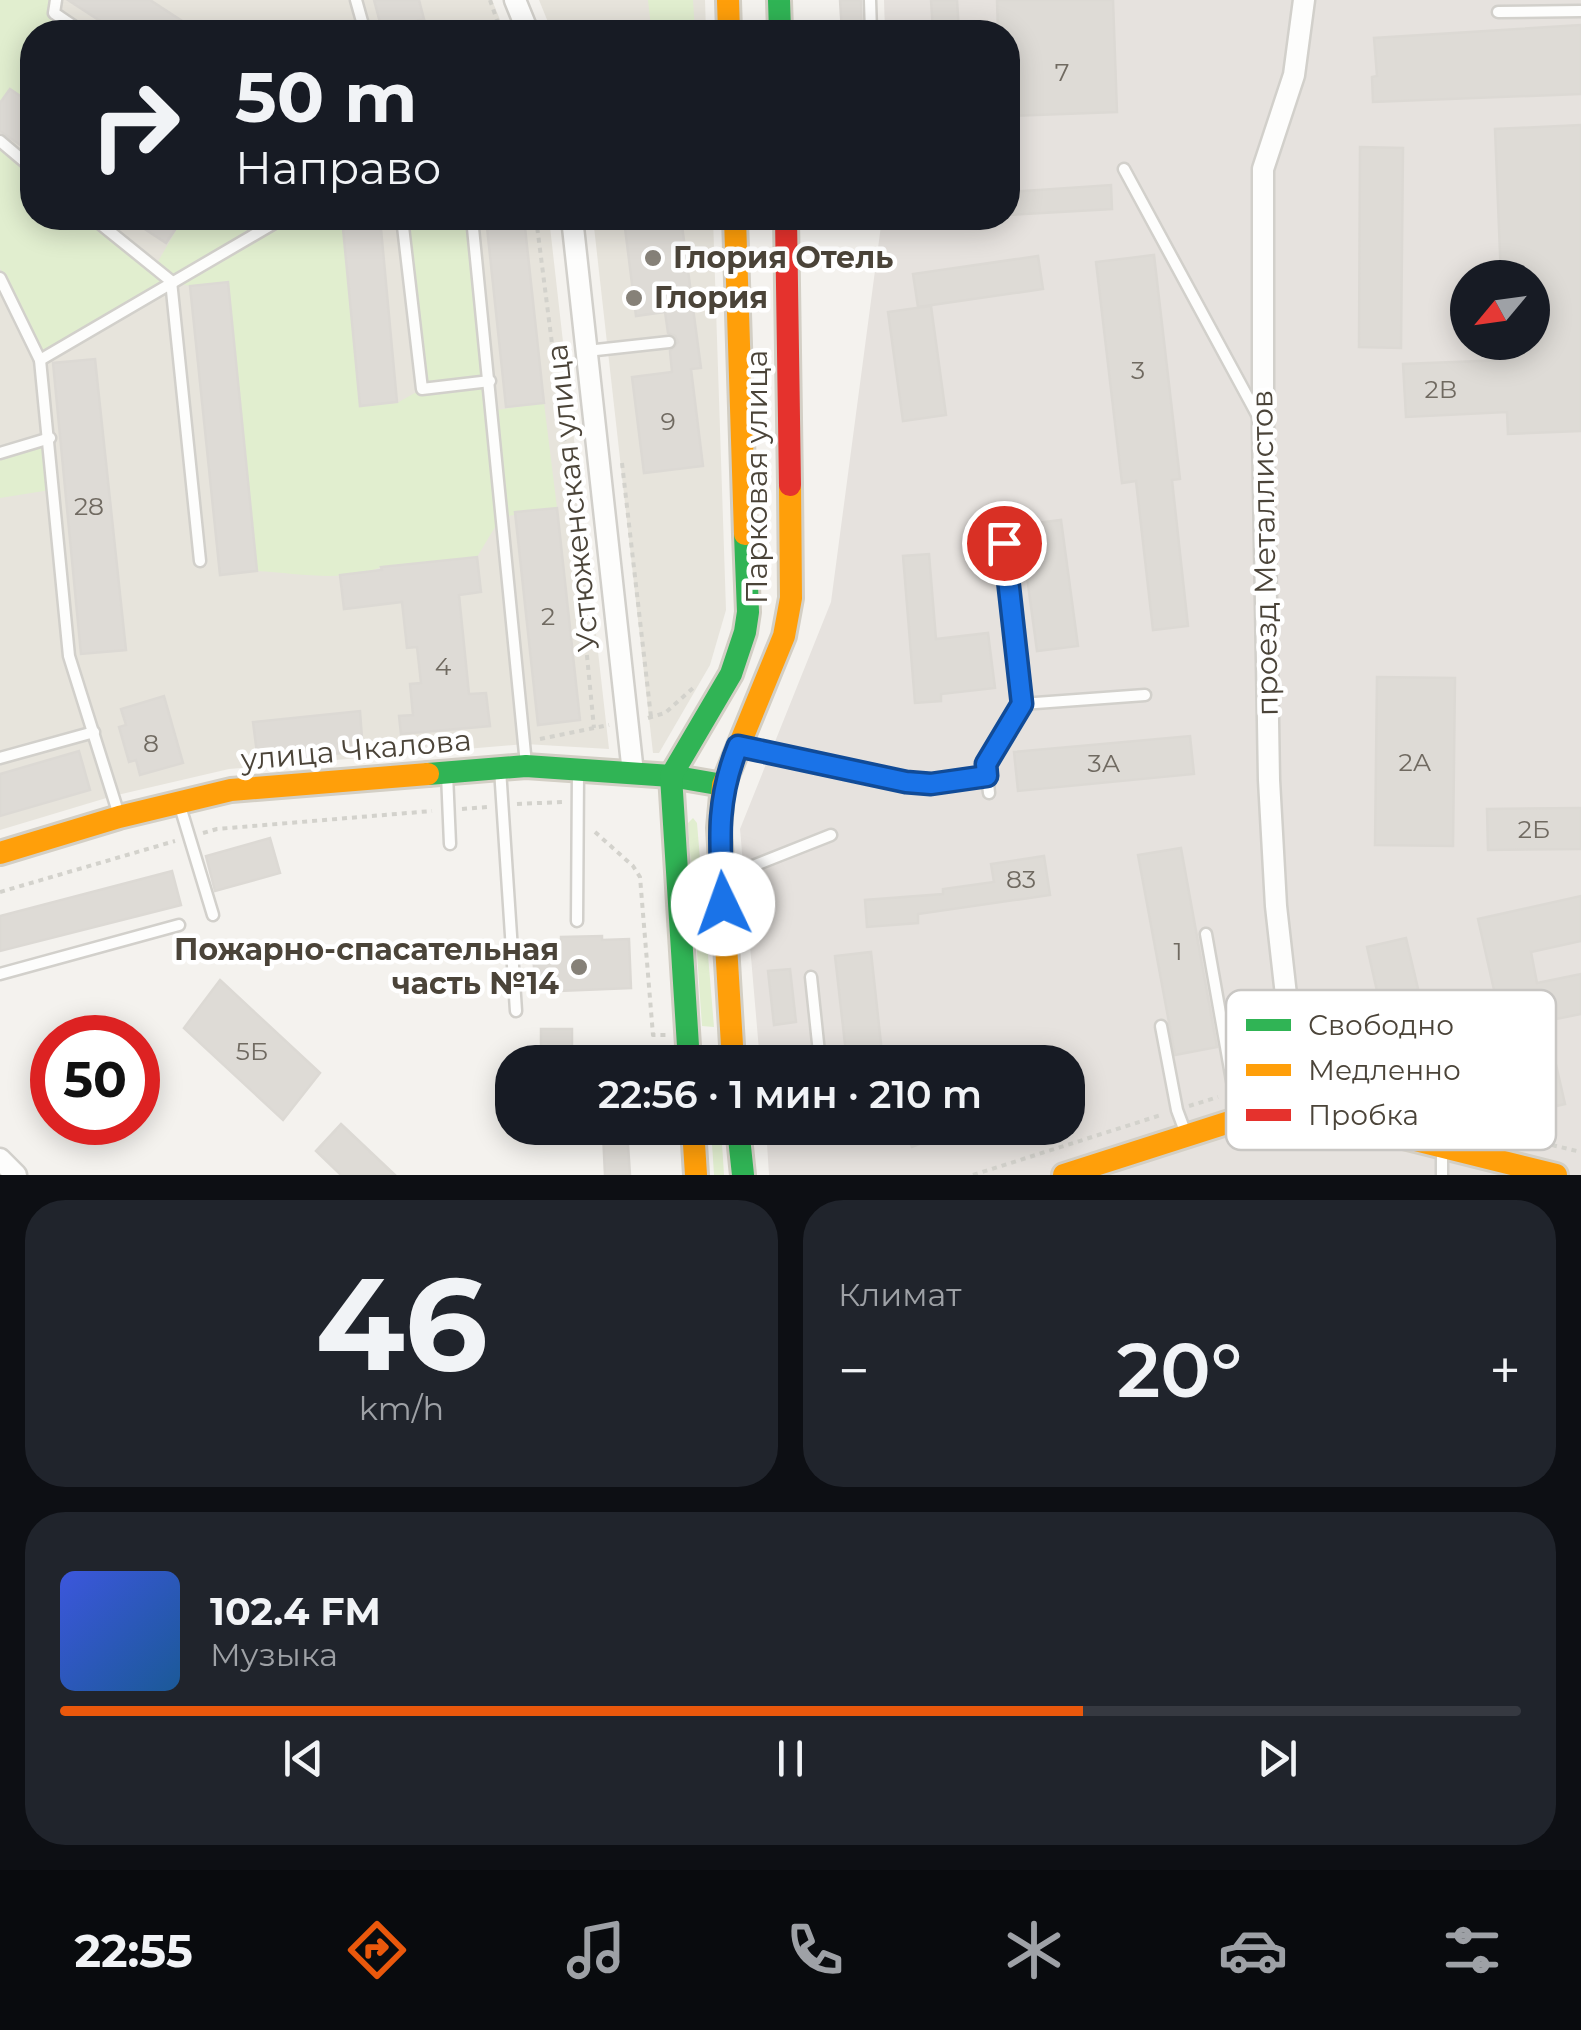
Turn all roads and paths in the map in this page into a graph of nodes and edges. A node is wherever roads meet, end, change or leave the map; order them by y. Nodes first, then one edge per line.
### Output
1 (56, 0) edge
2 (1304, 0) edge
3 (1581, 11) edge
4 (1498, 12) dead end
5 (64, 20) edge
6 (0, 141) edge
7 (20, 158) edge
8 (1124, 169) dead end
9 (108, 230) edge
10 (262, 230) edge
11 (403, 230) edge
12 (473, 230) edge
13 (538, 230) edge
14 (573, 230) edge
15 (735, 230) edge
16 (786, 230) edge
17 (0, 278) edge
18 (171, 281) junction
19 (669, 342) dead end
20 (587, 350) junction
21 (40, 360) junction
22 (490, 382) junction
23 (1262, 426) junction
24 (50, 438) junction
25 (0, 453) edge
26 (1004, 543) dead end
27 (200, 561) dead end
28 (1145, 695) dead end
29 (1022, 704) junction
30 (594, 728) dead end
31 (94, 732) junction
32 (738, 746) junction
33 (0, 758) edge
34 (526, 766) junction
35 (500, 768) junction
36 (578, 770) junction
37 (447, 773) junction
38 (633, 773) junction
39 (671, 776) junction
40 (987, 776) junction
41 (723, 784) junction
42 (989, 793) dead end
43 (178, 802) junction
44 (502, 806) junction
45 (448, 810) junction
46 (119, 817) junction
47 (578, 817) junction
48 (830, 836) dead end
49 (189, 837) junction
50 (450, 844) dead end
51 (0, 853) edge
52 (722, 871) junction
53 (0, 892) edge
54 (213, 915) dead end
55 (578, 921) dead end
56 (179, 925) dead end
57 (1206, 934) dead end
58 (0, 974) edge
59 (811, 977) dead end
60 (1286, 990) edge
61 (516, 1011) dead end
62 (1161, 1026) dead end
63 (654, 1036) dead end
64 (689, 1045) edge
65 (732, 1045) edge
66 (818, 1045) edge
67 (1226, 1047) edge
68 (1226, 1095) edge
69 (1177, 1110) junction
70 (1226, 1123) edge
71 (1186, 1135) junction
72 (694, 1145) edge
73 (740, 1145) edge
74 (1556, 1146) edge
75 (1447, 1150) edge
76 (1581, 1152) edge
77 (0, 1159) edge
78 (1501, 1170) edge
79 (16, 1175) edge
80 (696, 1175) edge
81 (743, 1175) edge
82 (973, 1175) edge
83 (1064, 1175) edge
84 (1556, 1175) edge

1 - 5 lane
2 - 23 street, проезд Металлистов
3 - 4 lane
6 - 7 lane
8 - 23 lane
9 - 18 lane
10 - 18 lane
11 - 22 lane
12 - 22 lane
13 - 30 path
14 - 20 street, Устюженская улица
15 - 39 main road, Парковая улица
16 - 32 main road, Парковая улица
17 - 21 lane
18 - 21 lane
18 - 27 lane
19 - 20 lane
20 - 38 street, Устюженская улица
21 - 24 lane
22 - 34 lane
23 - 60 street, проезд Металлистов
24 - 25 lane
24 - 31 lane
26 - 29 lane
28 - 29 lane
29 - 40 lane
31 - 33 lane
31 - 46 lane
32 - 40 lane
32 - 41 main road, Парковая улица
34 - 35 main road, улица Чкалова
34 - 36 main road, улица Чкалова
35 - 37 main road, улица Чкалова
35 - 44 lane
36 - 38 main road, улица Чкалова
36 - 47 lane
37 - 43 main road, улица Чкалова
37 - 45 lane
38 - 39 main road, улица Чкалова
39 - 41 main road, улица Чкалова
39 - 64 main road
40 - 42 lane
41 - 52 main road
43 - 46 main road, улица Чкалова
43 - 49 lane
44 - 45 path
44 - 47 path
44 - 61 lane
45 - 49 path
45 - 50 lane
46 - 51 main road, улица Чкалова
47 - 55 lane
47 - 63 path
48 - 52 lane
49 - 53 path
49 - 54 lane
52 - 65 main road
56 - 58 lane
57 - 67 lane
59 - 66 lane
62 - 69 lane
68 - 69 path
69 - 71 lane
69 - 82 path
70 - 71 main road
71 - 83 main road
72 - 80 main road
73 - 81 main road
74 - 76 path
75 - 78 main road
77 - 79 street
78 - 84 main road

